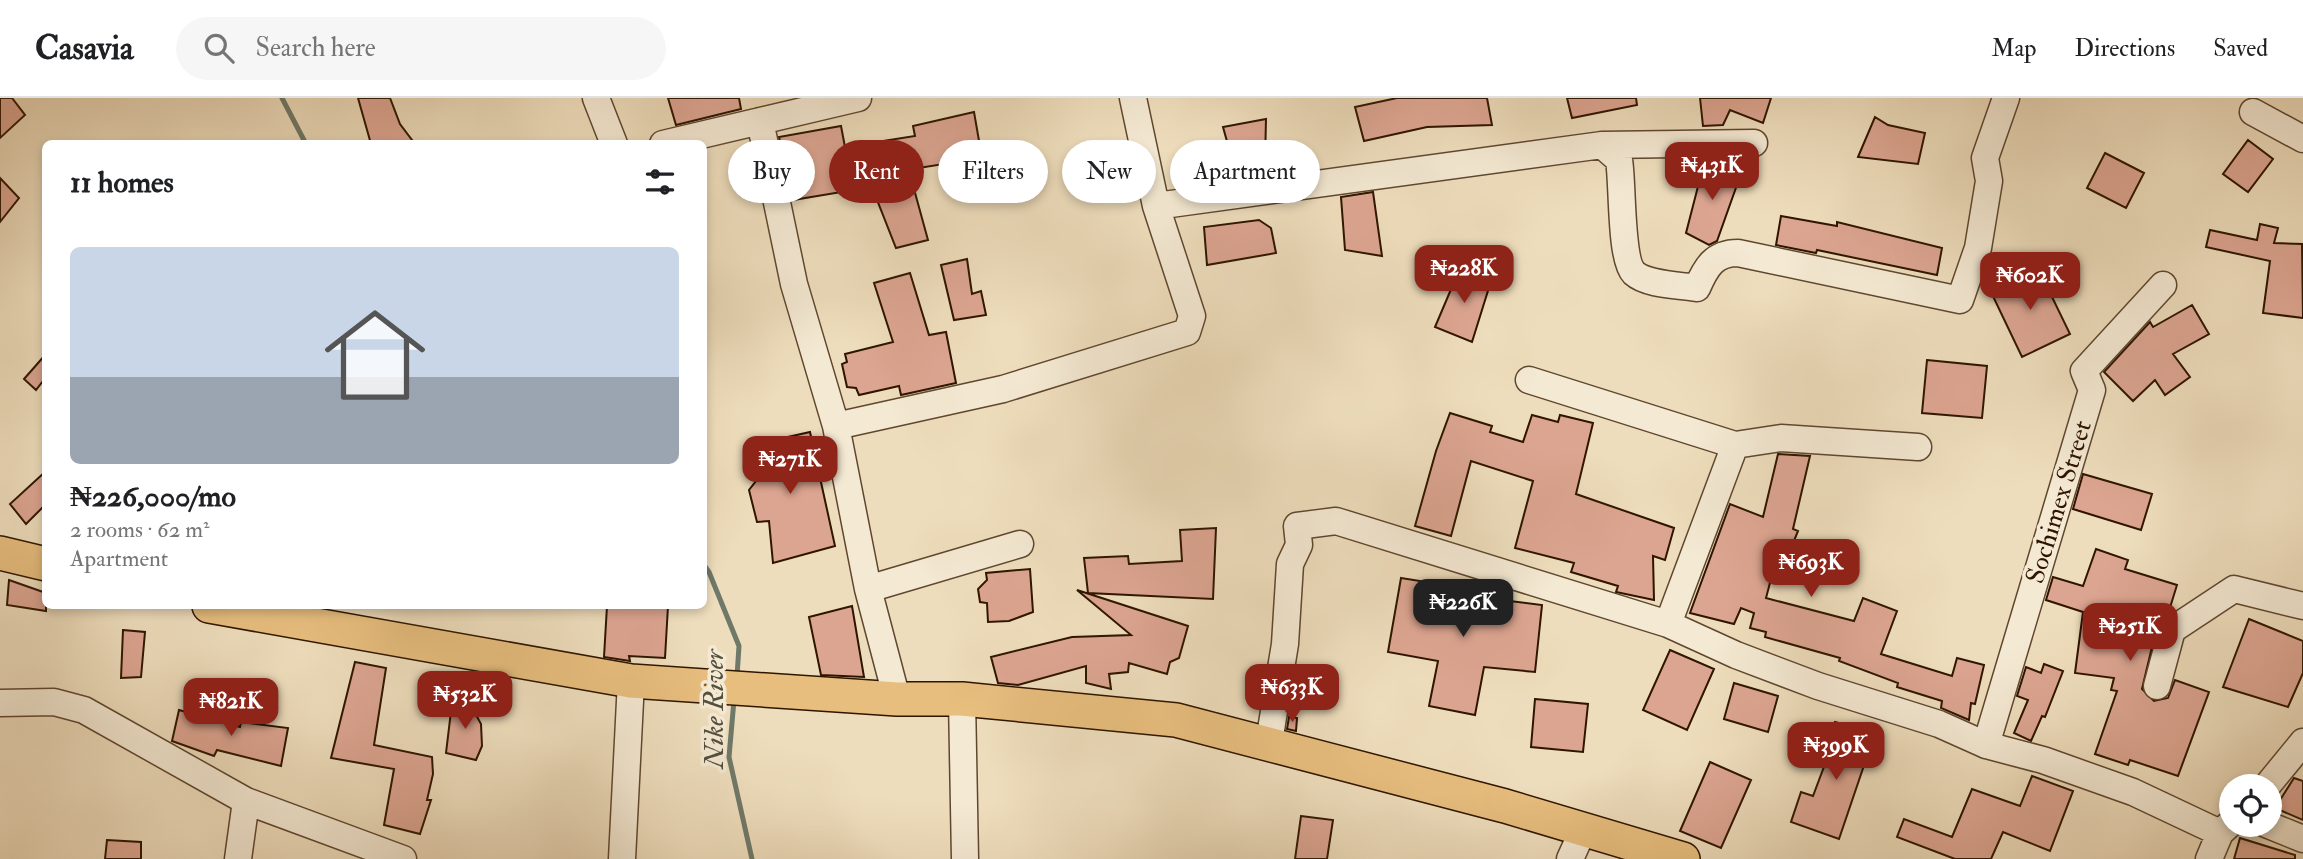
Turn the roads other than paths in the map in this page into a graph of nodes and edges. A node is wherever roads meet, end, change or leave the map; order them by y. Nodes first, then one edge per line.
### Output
1 (596, 98) edge
2 (858, 98) edge
3 (1133, 98) edge
4 (2006, 98) edge
5 (2253, 112) dead end
6 (760, 121) junction
7 (2303, 139) edge
8 (612, 140) edge
9 (680, 140) edge
10 (1754, 142) dead end
11 (1602, 145) junction
12 (1156, 206) junction
13 (2163, 285) dead end
14 (1529, 380) dead end
15 (836, 426) junction
16 (1735, 445) junction
17 (1917, 447) dead end
18 (1020, 544) dead end
19 (0, 553) edge
20 (42, 563) edge
21 (868, 589) junction
22 (2303, 606) edge
23 (226, 609) edge
24 (1668, 624) junction
25 (631, 681) junction
26 (2157, 686) dead end
27 (897, 699) junction
28 (962, 699) junction
29 (0, 703) edge
30 (1269, 742) junction
31 (2303, 743) edge
32 (1986, 745) junction
33 (2277, 774) edge
34 (246, 802) junction
35 (2219, 826) edge
36 (1584, 828) junction
37 (2282, 830) edge
38 (2220, 837) edge
39 (2303, 839) edge
40 (238, 859) edge
41 (402, 859) edge
42 (622, 859) edge
43 (965, 859) edge
44 (1570, 859) edge
45 (1683, 859) edge
46 (2209, 859) edge

1 - 8 street
2 - 6 street
3 - 12 street
4 - 11 street
5 - 7 street
6 - 9 street
6 - 15 street
10 - 11 street
11 - 12 street
12 - 15 street
13 - 32 street, Sochimex Street
14 - 16 street
15 - 21 street
16 - 17 street
16 - 24 street
18 - 21 street
19 - 20 main road
21 - 27 street
22 - 26 street
23 - 25 main road
24 - 30 street
24 - 32 street
25 - 27 main road
25 - 42 street
27 - 28 main road
28 - 30 main road
28 - 43 street
29 - 34 street
30 - 36 main road
31 - 33 street
32 - 35 street
34 - 40 street
34 - 41 street
36 - 44 street
36 - 45 main road
37 - 39 street
38 - 46 street

